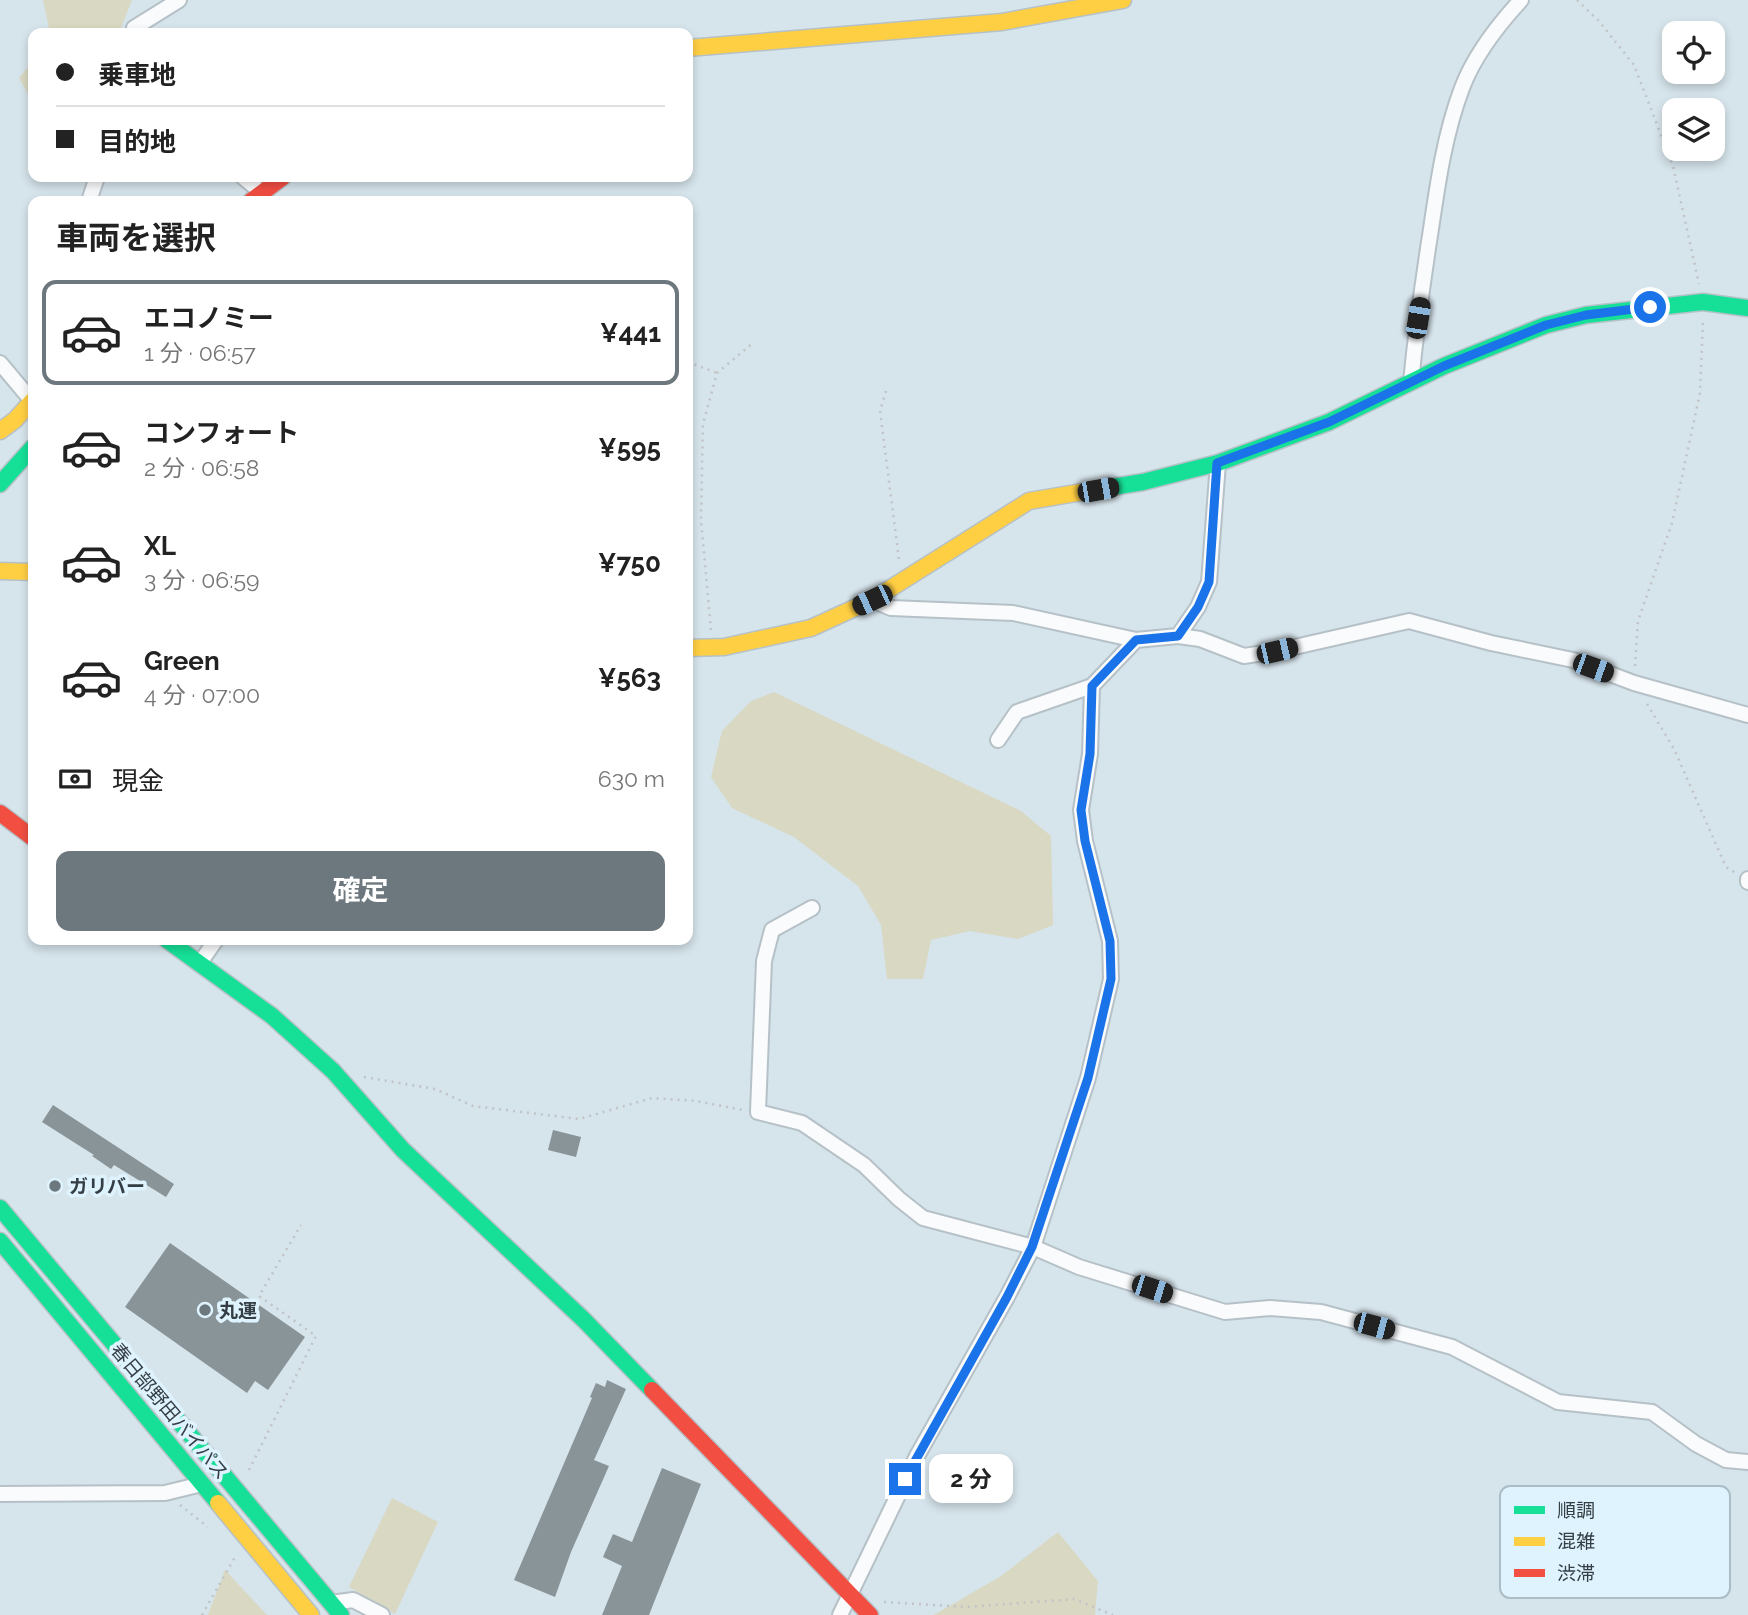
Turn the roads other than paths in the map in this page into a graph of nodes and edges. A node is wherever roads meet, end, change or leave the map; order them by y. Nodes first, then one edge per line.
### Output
1 (178, 0) edge
2 (1123, 0) edge
3 (1521, 0) edge
4 (134, 28) edge
5 (693, 48) edge
6 (247, 182) edge
7 (277, 182) edge
8 (257, 196) edge
9 (261, 196) edge
10 (1748, 308) edge
11 (0, 363) edge
12 (1410, 382) junction
13 (28, 394) edge
14 (28, 405) edge
15 (0, 431) edge
16 (28, 453) edge
17 (1217, 463) junction
18 (0, 484) edge
19 (0, 571) edge
20 (28, 572) edge
21 (872, 600) junction
22 (1178, 636) junction
23 (1136, 640) junction
24 (693, 648) edge
25 (1092, 686) junction
26 (1748, 715) edge
27 (998, 740) dead end
28 (0, 813) edge
29 (28, 834) edge
30 (812, 908) dead end
31 (174, 945) edge
32 (212, 945) edge
33 (199, 964) junction
34 (0, 1208) edge
35 (0, 1241) edge
36 (1032, 1247) junction
37 (0, 1260) edge
38 (50, 1301) junction
39 (1748, 1462) edge
40 (202, 1484) junction
41 (0, 1494) edge
42 (849, 1595) junction
43 (336, 1609) edge
44 (312, 1615) edge
45 (382, 1615) edge
46 (840, 1615) edge
47 (870, 1615) edge

1 - 4 street
2 - 5 main road
3 - 12 street
6 - 8 street
7 - 9 main road
10 - 12 main road
11 - 13 street
12 - 17 main road
14 - 15 main road
16 - 18 main road
17 - 21 main road
17 - 22 street
19 - 20 main road
21 - 23 street
21 - 24 main road
22 - 23 street
22 - 26 street
23 - 25 street
25 - 27 street
25 - 36 street
28 - 29 main road
30 - 36 street
31 - 33 main road
32 - 33 street
33 - 42 main road
34 - 43 main road, 春日部野田バイパス
35 - 38 main road, 春日部野田バイパス
36 - 39 street
36 - 42 street
37 - 38 main road
38 - 40 main road, 春日部野田バイパス
40 - 41 street
40 - 44 main road, 春日部野田バイパス
42 - 46 street
42 - 47 main road
43 - 45 street

